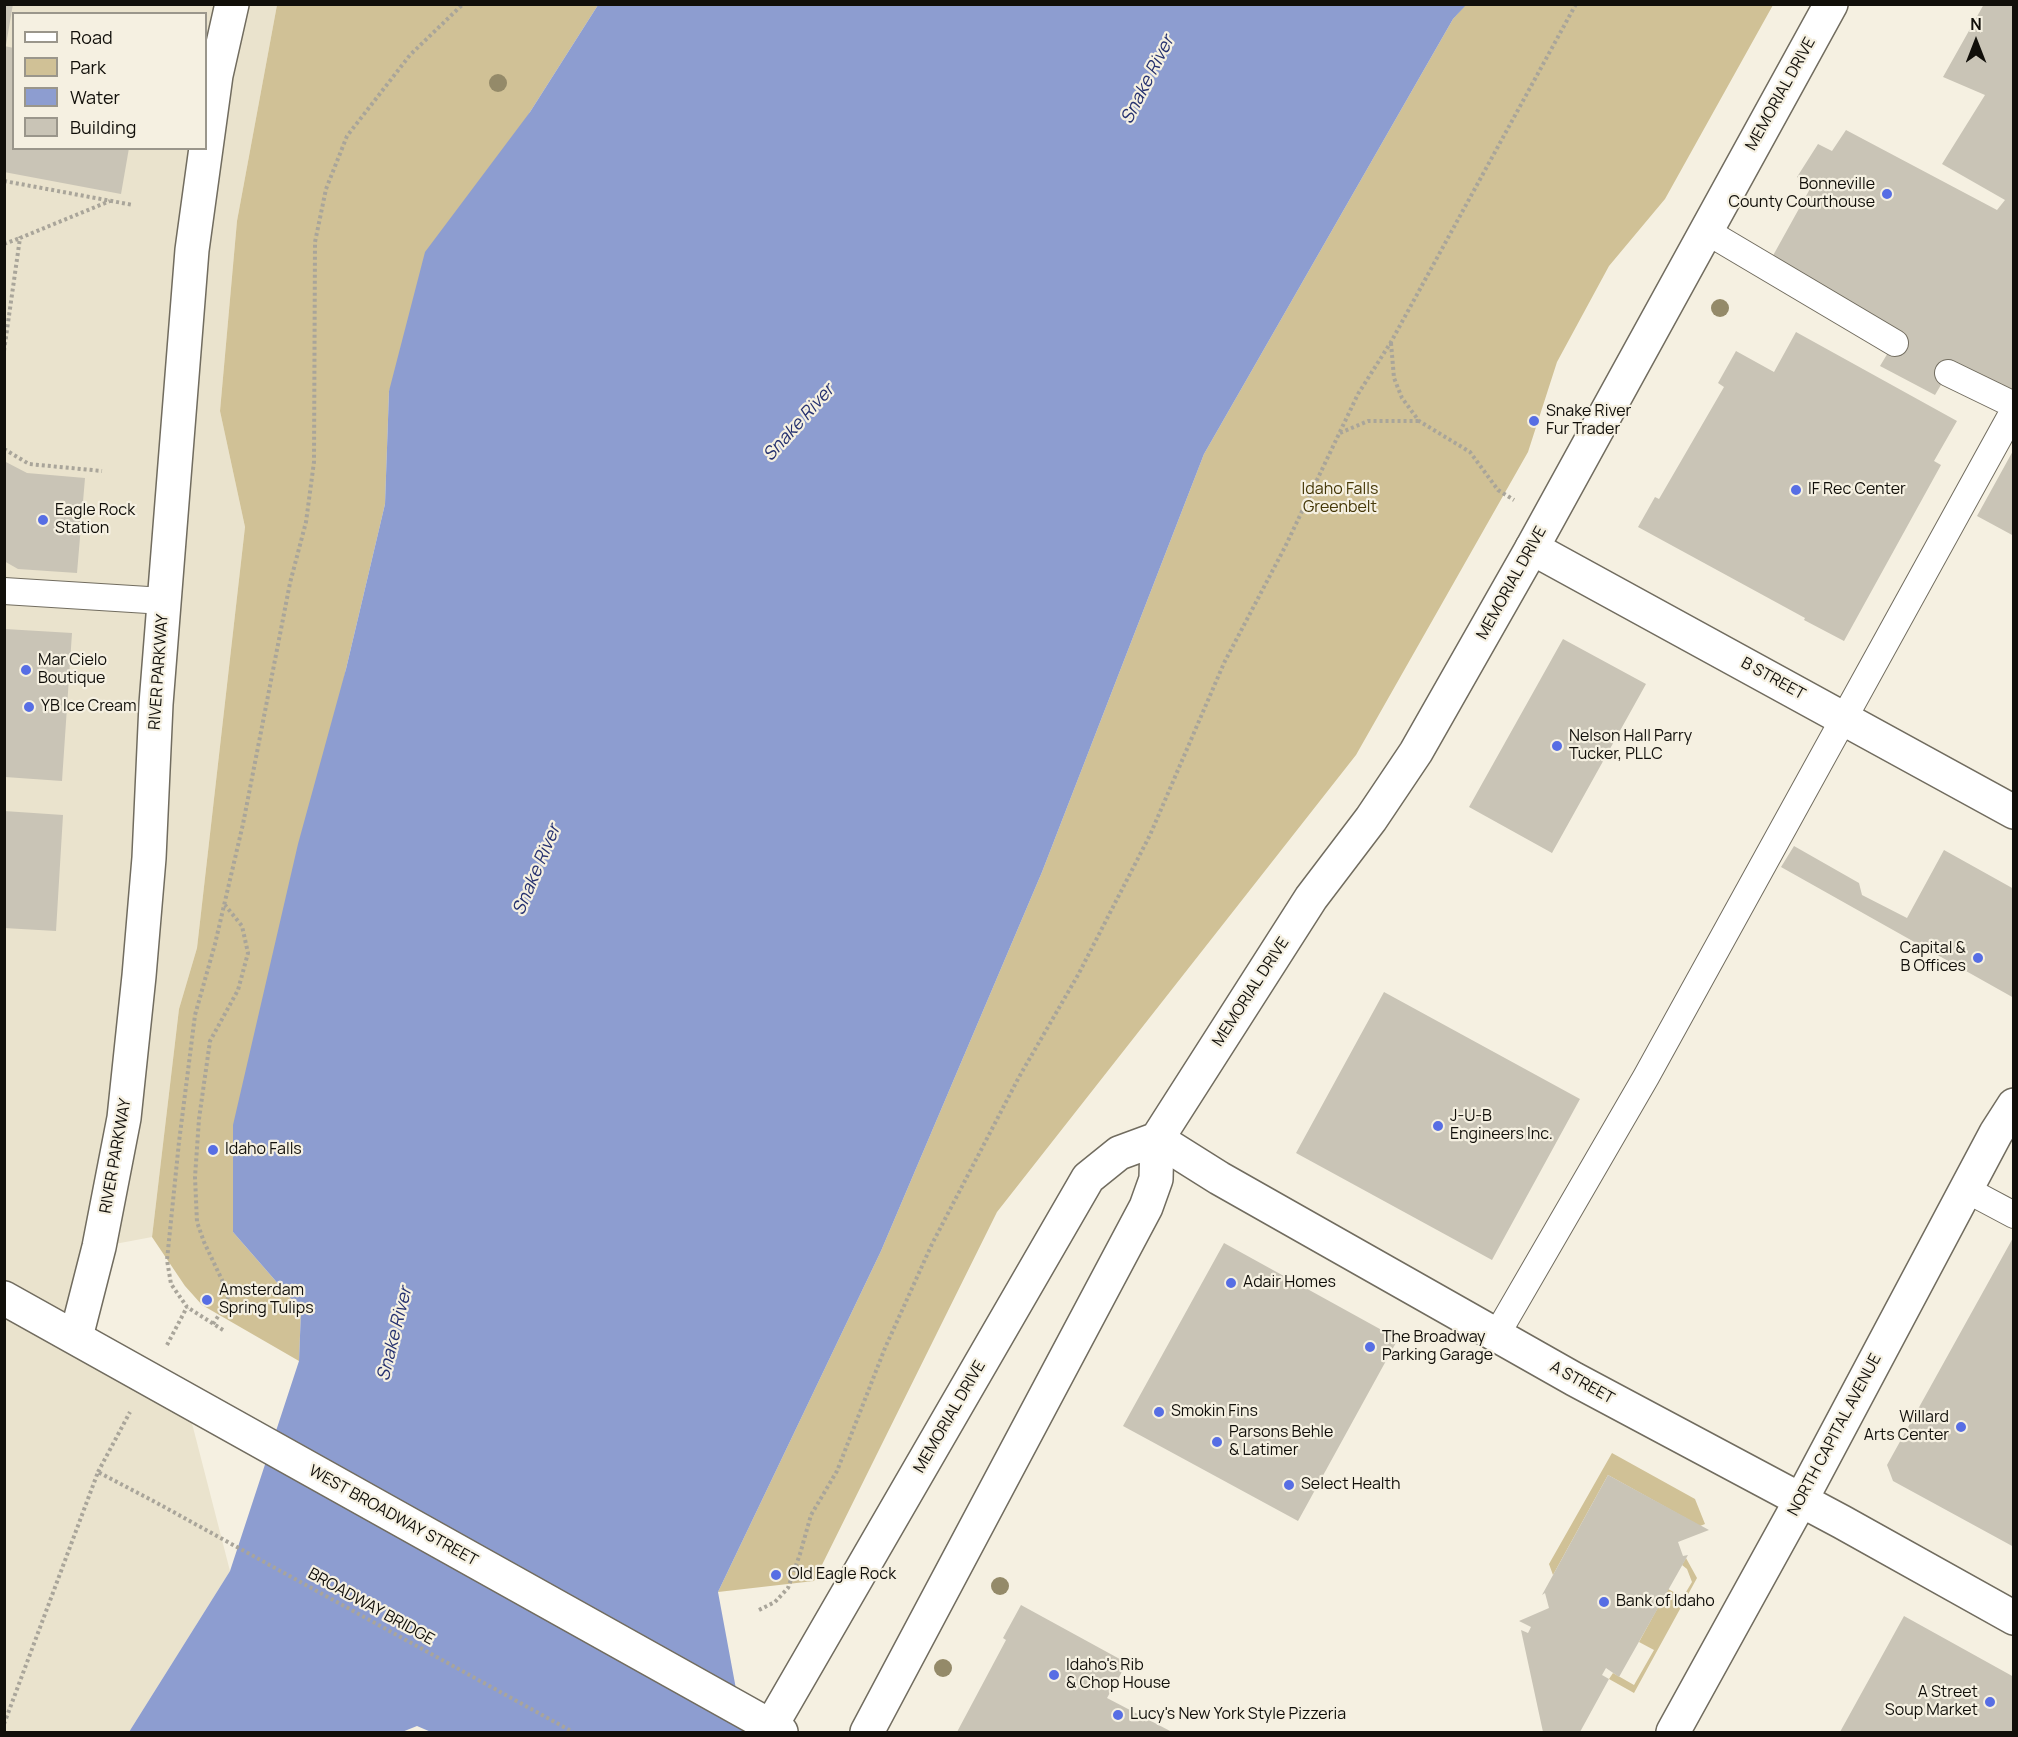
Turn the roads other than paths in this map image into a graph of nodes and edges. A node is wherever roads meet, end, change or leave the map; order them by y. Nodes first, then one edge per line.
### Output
1 (232, 4) edge
2 (1831, 4) edge
3 (207, 141) edge
4 (206, 150) edge
5 (1706, 231) junction
6 (1895, 343) dead end
7 (1948, 373) dead end
8 (2013, 405) edge
9 (2013, 410) edge
10 (1532, 548) junction
11 (4, 591) edge
12 (164, 602) junction
13 (1843, 718) junction
14 (2013, 812) edge
15 (2013, 1105) edge
16 (1157, 1139) junction
17 (1967, 1190) junction
18 (2013, 1215) edge
19 (4, 1298) edge
20 (1497, 1334) junction
21 (76, 1337) junction
22 (1801, 1500) junction
23 (2013, 1618) edge
24 (776, 1729) edge
25 (867, 1732) edge
26 (1672, 1732) edge

1 - 3 street, RIVER PARKWAY
2 - 5 street, MEMORIAL DRIVE
4 - 12 street, RIVER PARKWAY
5 - 6 lane
5 - 10 street, MEMORIAL DRIVE
7 - 8 lane
9 - 13 lane
10 - 13 street, B STREET
10 - 16 street, MEMORIAL DRIVE
11 - 12 lane
12 - 21 street, RIVER PARKWAY
13 - 14 street, B STREET
13 - 20 lane
15 - 17 street, NORTH CAPITAL AVENUE
16 - 20 street, A STREET
16 - 24 street, MEMORIAL DRIVE
16 - 25 street
17 - 18 lane
17 - 22 street, NORTH CAPITAL AVENUE
19 - 21 street, WEST BROADWAY STREET
20 - 22 street, A STREET
21 - 24 street, WEST BROADWAY STREET
22 - 23 street, A STREET
22 - 26 street, NORTH CAPITAL AVENUE

